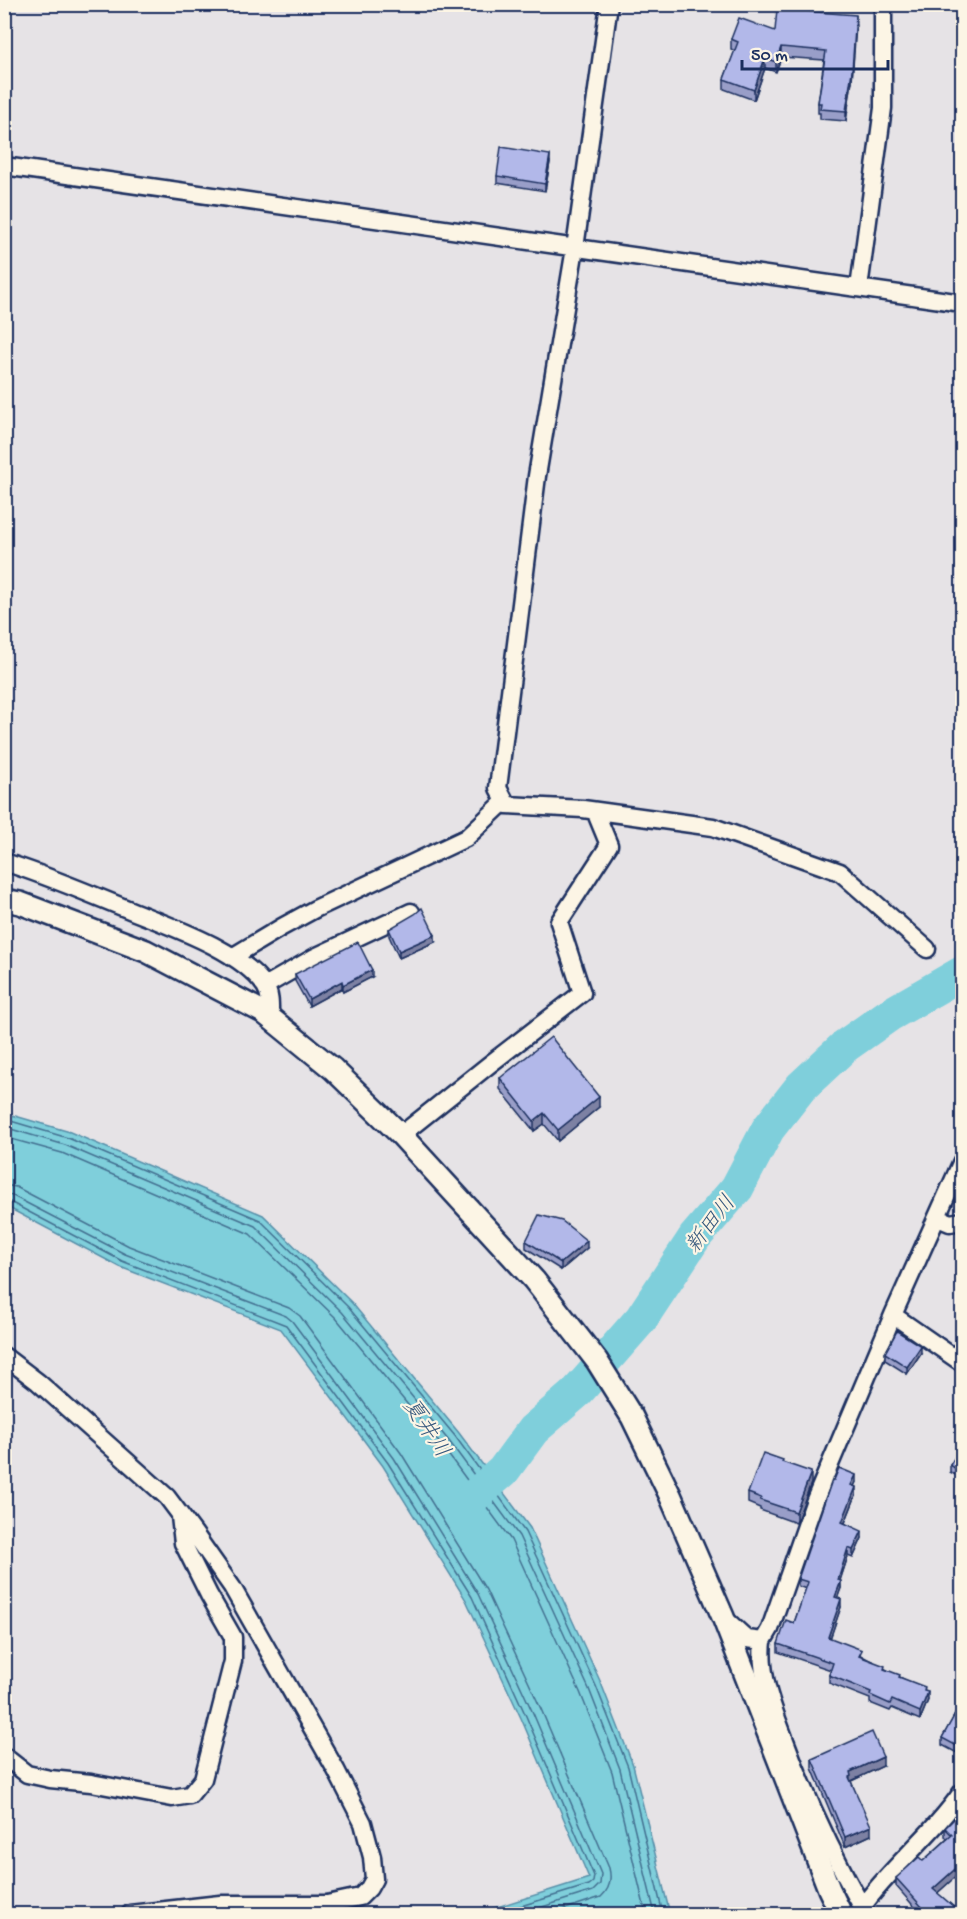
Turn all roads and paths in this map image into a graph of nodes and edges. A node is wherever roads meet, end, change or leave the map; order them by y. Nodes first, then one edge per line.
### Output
1 (609, 4) edge
2 (883, 4) edge
3 (4, 166) edge
4 (575, 248) junction
5 (859, 288) junction
6 (963, 303) edge
7 (505, 801) junction
8 (595, 811) junction
9 (4, 862) edge
10 (4, 900) edge
11 (411, 912) dead end
12 (927, 949) dead end
13 (232, 957) junction
14 (264, 986) junction
15 (270, 1018) junction
16 (401, 1136) junction
17 (963, 1161) edge
18 (938, 1218) junction
19 (963, 1221) edge
20 (893, 1315) junction
21 (4, 1356) edge
22 (963, 1363) edge
23 (180, 1515) junction
24 (723, 1617) junction
25 (763, 1641) junction
26 (4, 1756) edge
27 (963, 1792) edge
28 (864, 1910) edge
29 (130, 1914) edge
30 (841, 1914) edge

1 - 4 street
2 - 5 street
3 - 4 street
4 - 5 street
4 - 7 street
5 - 6 street
7 - 8 street
7 - 13 street
8 - 12 street
8 - 16 street
9 - 13 street
10 - 15 street
11 - 14 street
13 - 14 street
14 - 15 street
15 - 16 street
16 - 24 street
17 - 18 street
18 - 19 street
18 - 20 street
20 - 22 street
20 - 25 street
21 - 23 street
23 - 26 street
23 - 29 street
24 - 25 street
24 - 30 street
25 - 28 street
27 - 28 street

